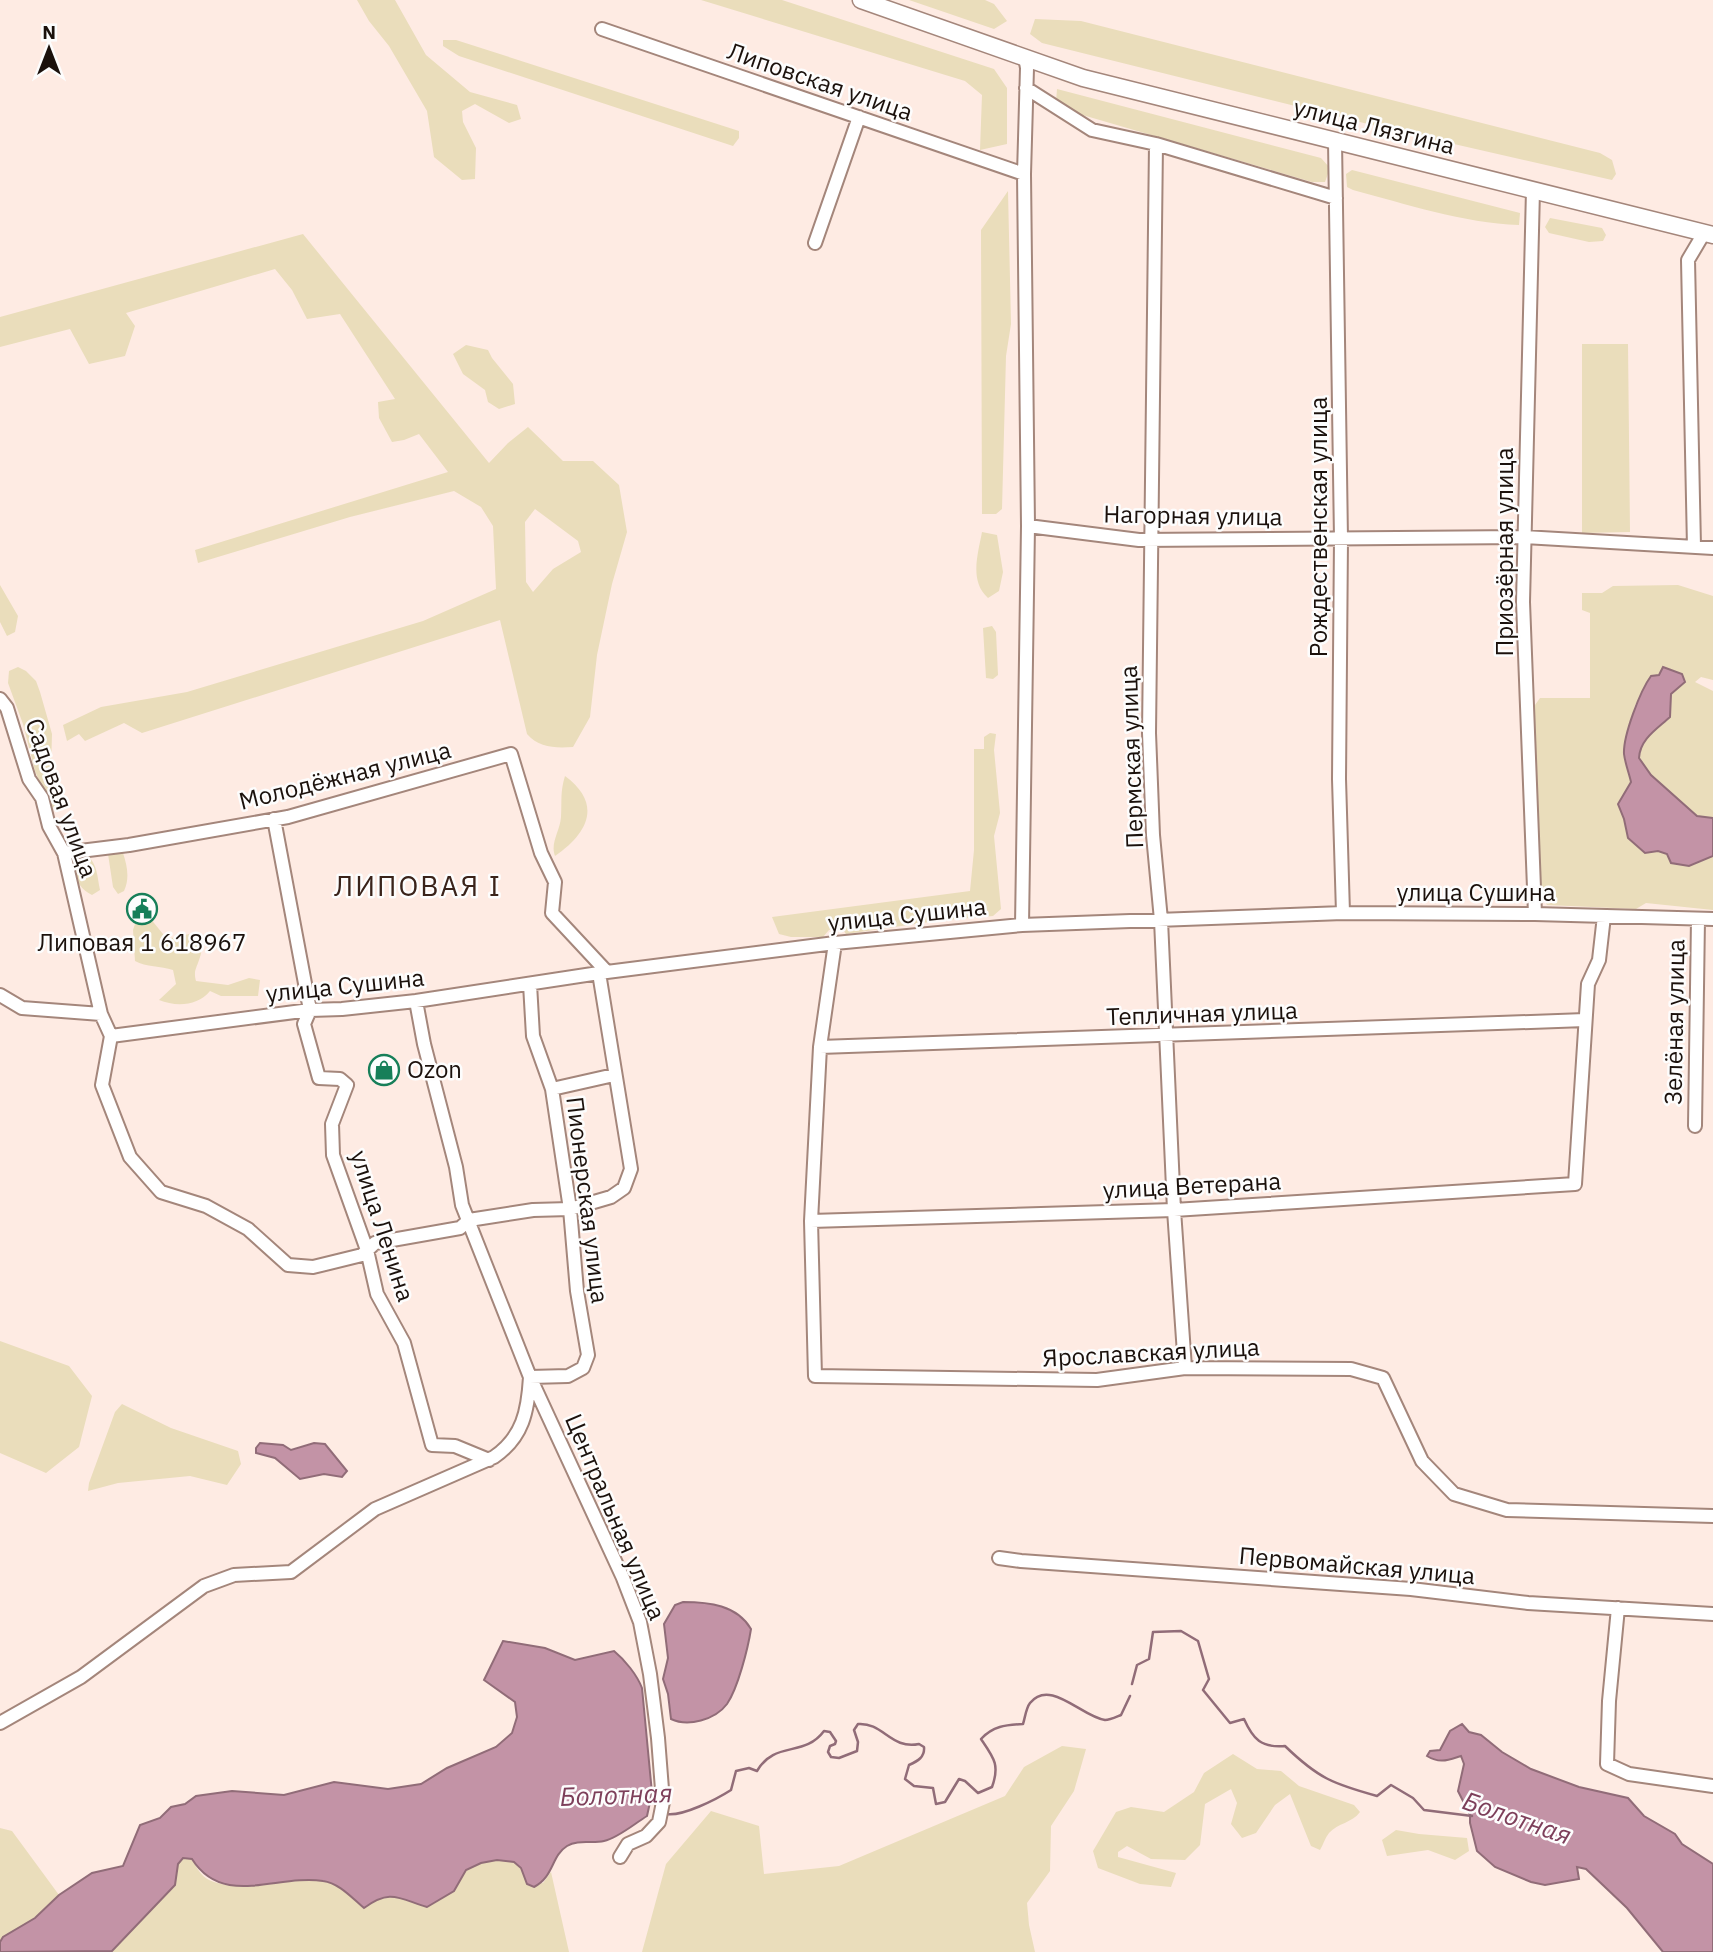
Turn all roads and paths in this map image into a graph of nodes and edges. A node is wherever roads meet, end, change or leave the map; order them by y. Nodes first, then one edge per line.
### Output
1 (861, 0) edge
2 (603, 29) dead end
3 (1025, 57) junction
4 (1026, 88) junction
5 (859, 117) junction
6 (1335, 141) junction
7 (1156, 144) junction
8 (1024, 174) junction
9 (1532, 190) junction
10 (1336, 198) junction
11 (1708, 234) edge
12 (814, 243) dead end
13 (1028, 526) junction
14 (1523, 537) junction
15 (1341, 539) junction
16 (1150, 540) junction
17 (1693, 547) junction
18 (1713, 548) edge
19 (0, 699) edge
20 (274, 819) junction
21 (64, 853) junction
22 (1343, 913) junction
23 (1535, 914) junction
24 (1604, 916) junction
25 (1698, 919) junction
26 (1713, 919) edge
27 (1161, 920) junction
28 (1022, 925) junction
29 (835, 943) junction
30 (603, 972) junction
31 (530, 984) junction
32 (0, 995) edge
33 (416, 1000) junction
34 (310, 1010) junction
35 (101, 1014) junction
36 (1585, 1020) junction
37 (111, 1036) junction
38 (1165, 1036) junction
39 (820, 1047) junction
40 (614, 1075) junction
41 (552, 1088) junction
42 (1695, 1126) dead end
43 (570, 1209) junction
44 (1174, 1210) junction
45 (469, 1220) junction
46 (811, 1222) junction
47 (367, 1251) junction
48 (1185, 1368) junction
49 (530, 1377) junction
50 (489, 1460) junction
51 (1713, 1516) edge
52 (999, 1558) dead end
53 (1618, 1608) junction
54 (1713, 1614) edge
55 (0, 1723) edge
56 (1713, 1786) edge
57 (620, 1857) dead end

1 - 3 main road, улица Лязгина
2 - 5 street, Липовская улица
3 - 4 street
3 - 6 main road, улица Лязгина
4 - 7 street
4 - 8 street
5 - 8 street, Липовская улица
5 - 12 street
6 - 9 main road, улица Лязгина
6 - 10 street, Рождественская улица
7 - 10 street
7 - 16 street, Пермская улица
8 - 13 street
9 - 11 main road, улица Лязгина
9 - 14 street, Приозёрная улица
10 - 15 street, Рождественская улица
11 - 17 street
13 - 16 street, Нагорная улица
13 - 28 street
14 - 15 street, Нагорная улица
14 - 17 street, Нагорная улица
14 - 23 street, Приозёрная улица
15 - 16 street, Нагорная улица
15 - 22 street, Рождественская улица
16 - 27 street, Пермская улица
17 - 18 street, Нагорная улица
19 - 21 street, Садовая улица
20 - 21 street, Молодёжная улица
20 - 30 street, Молодёжная улица
20 - 34 street, улица Ленина
21 - 35 street, Садовая улица
22 - 23 street, улица Сушина
22 - 27 street, улица Сушина
23 - 24 street, улица Сушина
24 - 25 street, улица Сушина
24 - 36 street
25 - 26 street, улица Сушина
25 - 42 street, Зелёная улица
27 - 28 street, улица Сушина
27 - 38 street, Пермская улица
28 - 29 street, улица Сушина
29 - 30 street, улица Сушина
29 - 39 street
30 - 31 street, улица Сушина
30 - 40 street
31 - 33 street, улица Сушина
31 - 41 street, Пионерская улица
32 - 35 street
33 - 34 street, улица Сушина
33 - 45 street, Центральная улица
34 - 37 street, улица Сушина
34 - 47 street, улица Ленина
35 - 37 street, Садовая улица
36 - 38 street, Тепличная улица
36 - 44 street, улица Ветерана
37 - 47 street
38 - 39 street, Тепличная улица
38 - 44 street, Пермская улица
39 - 46 street
40 - 41 street
40 - 43 street
41 - 43 street, Пионерская улица
43 - 45 street
43 - 49 street, Пионерская улица
44 - 46 street, улица Ветерана
44 - 48 street, Пермская улица
45 - 47 street
45 - 49 street, Центральная улица
46 - 48 street, Ярославская улица
47 - 50 street, улица Ленина
48 - 51 street, Ярославская улица
49 - 50 street, Центральная улица
49 - 57 street, Центральная улица
50 - 55 street, Центральная улица
52 - 53 street, Первомайская улица
53 - 54 street, Первомайская улица
53 - 56 street

